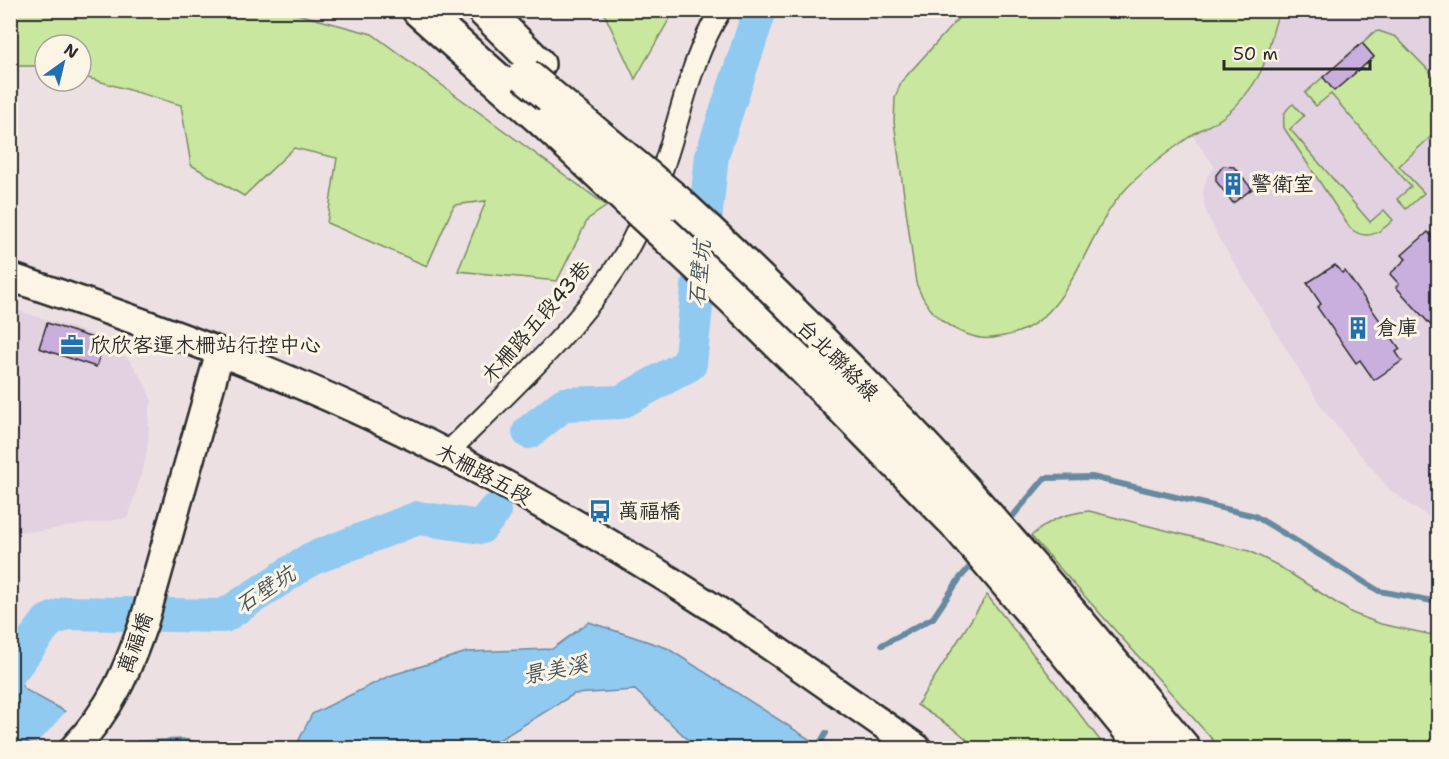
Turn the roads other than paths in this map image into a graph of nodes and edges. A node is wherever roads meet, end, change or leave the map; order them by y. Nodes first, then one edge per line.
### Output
1 (392, 10) edge
2 (419, 10) edge
3 (454, 10) edge
4 (484, 10) edge
5 (721, 10) edge
6 (525, 77) junction
7 (10, 277) edge
8 (808, 351) junction
9 (220, 352) junction
10 (447, 453) junction
11 (960, 508) junction
12 (74, 748) edge
13 (917, 748) edge
14 (1145, 748) edge
15 (1183, 748) edge

1 - 6 highway
2 - 6 highway, 台北聯絡線
3 - 6 highway, 台北聯絡線
4 - 6 highway
5 - 10 street, 木柵路五段43巷
6 - 8 highway, 台北聯絡線, bridge
6 - 8 highway, 台北聯絡線, bridge
7 - 9 main road, 木柵路五段
8 - 11 highway, 台北聯絡線
9 - 10 main road, 木柵路五段
9 - 12 main road, 萬福橋
10 - 13 main road, 木柵路五段
11 - 14 highway, 台北聯絡線
11 - 15 highway, 台北聯絡線

